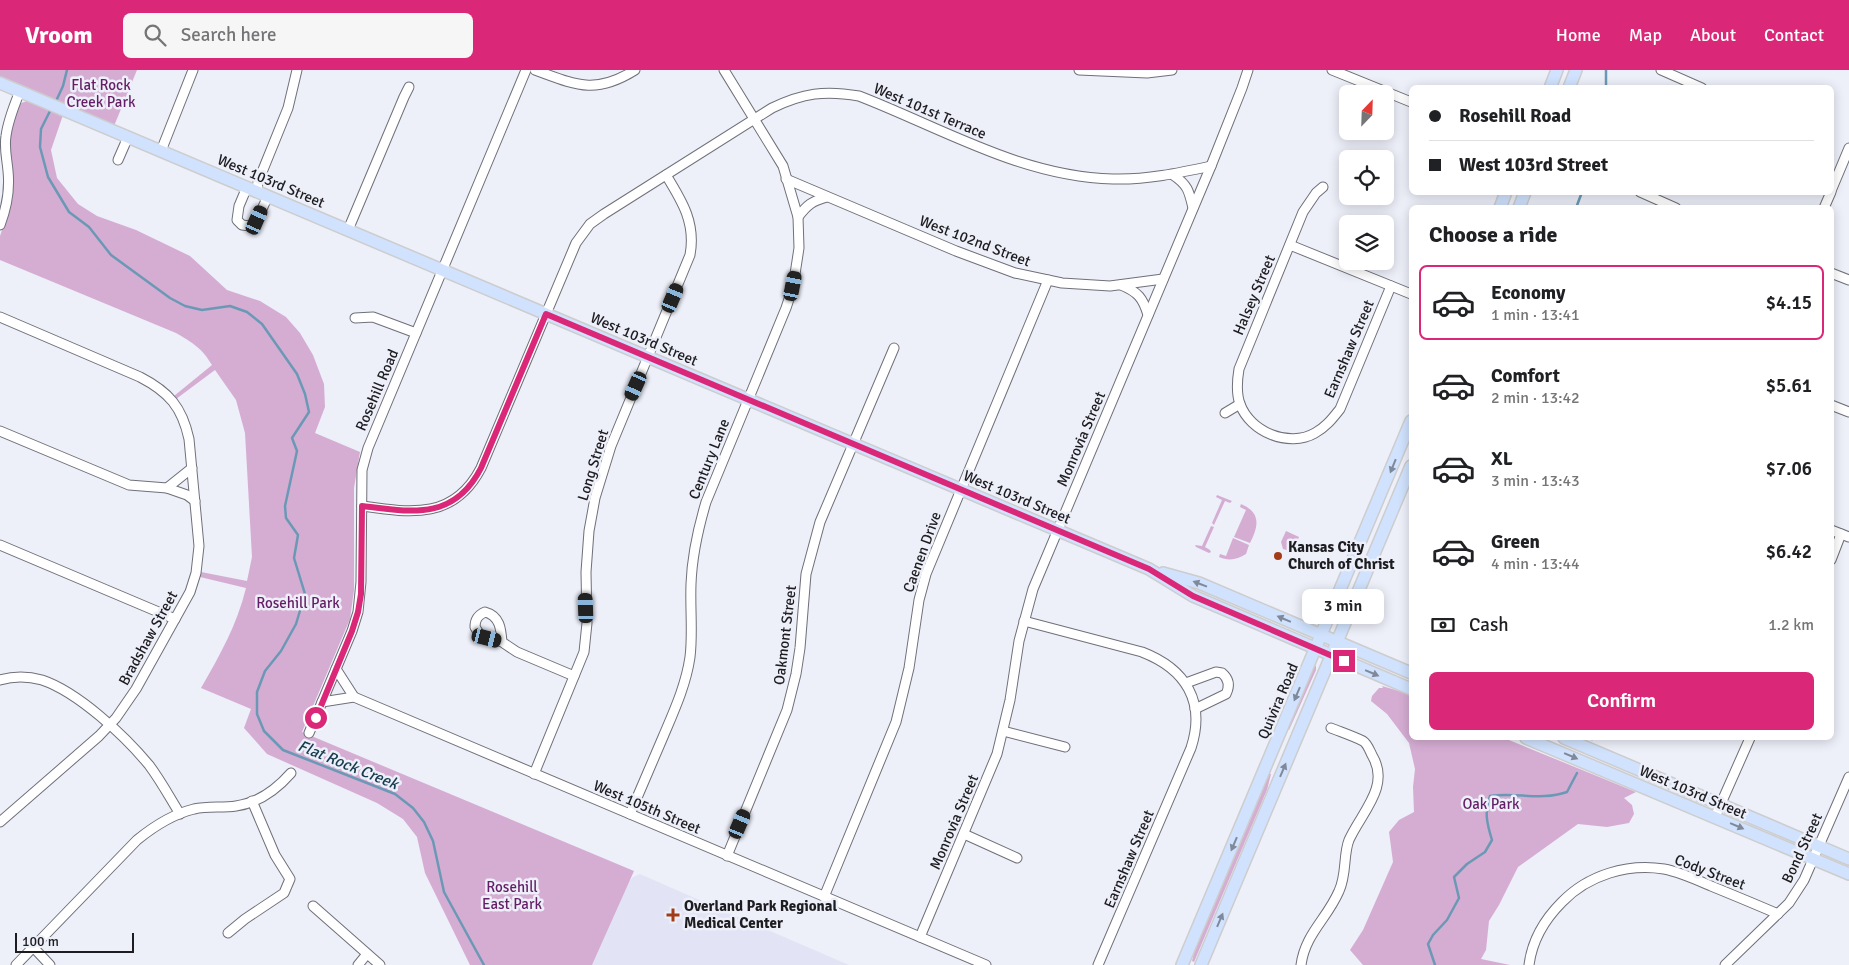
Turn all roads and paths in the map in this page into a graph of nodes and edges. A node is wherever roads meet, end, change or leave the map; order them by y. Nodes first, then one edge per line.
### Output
1 (193, 70) edge
2 (297, 70) edge
3 (526, 70) edge
4 (535, 70) edge
5 (635, 70) edge
6 (724, 70) edge
7 (1078, 70) edge
8 (1172, 70) edge
9 (1248, 70) edge
10 (1332, 70) edge
11 (1557, 70) edge
12 (1576, 70) edge
13 (1661, 70) edge
14 (1103, 71) edge
15 (0, 83) edge
16 (1551, 85) edge
17 (1570, 85) edge
18 (1695, 85) edge
19 (409, 87) dead end
20 (20, 91) junction
21 (1409, 101) edge
22 (755, 119) junction
23 (128, 137) junction
24 (1849, 148) edge
25 (161, 151) junction
26 (118, 160) dead end
27 (1211, 166) junction
28 (666, 175) junction
29 (1173, 175) junction
30 (786, 180) junction
31 (1834, 185) edge
32 (1323, 187) dead end
33 (257, 192) junction
34 (1647, 195) edge
35 (827, 196) junction
36 (1669, 205) edge
37 (1193, 208) junction
38 (798, 218) junction
39 (0, 225) edge
40 (348, 230) junction
41 (1290, 245) junction
42 (442, 270) junction
43 (1834, 274) edge
44 (1163, 279) junction
45 (1048, 280) junction
46 (1849, 280) edge
47 (1121, 285) junction
48 (1391, 286) junction
49 (1409, 293) edge
50 (546, 314) junction
51 (1148, 315) junction
52 (0, 317) edge
53 (355, 318) dead end
54 (416, 333) junction
55 (894, 348) dead end
56 (648, 357) junction
57 (748, 399) junction
58 (1240, 404) junction
59 (1834, 406) edge
60 (1849, 412) edge
61 (1225, 413) dead end
62 (1409, 426) edge
63 (0, 431) edge
64 (853, 443) junction
65 (192, 468) junction
66 (1409, 471) edge
67 (167, 488) junction
68 (961, 490) junction
69 (195, 501) junction
70 (362, 506) junction
71 (1058, 530) junction
72 (1845, 535) edge
73 (0, 545) edge
74 (1834, 555) edge
75 (1149, 569) junction
76 (175, 619) junction
77 (1024, 622) junction
78 (1323, 635) junction
79 (502, 642) dead end
80 (1338, 642) junction
81 (1316, 649) junction
82 (1332, 656) junction
83 (336, 669) junction
84 (1409, 672) edge
85 (574, 676) junction
86 (0, 680) edge
87 (1186, 683) junction
88 (1409, 688) edge
89 (354, 697) junction
90 (322, 702) junction
91 (1195, 709) junction
92 (109, 725) junction
93 (1331, 728) dead end
94 (1002, 731) junction
95 (309, 733) dead end
96 (1531, 740) edge
97 (1569, 740) edge
98 (1747, 740) edge
99 (1065, 747) dead end
100 (290, 773) dead end
101 (534, 774) junction
102 (1849, 777) edge
103 (252, 801) junction
104 (1721, 805) junction
105 (180, 814) junction
106 (630, 814) junction
107 (1715, 817) junction
108 (0, 822) edge
109 (964, 834) junction
110 (1819, 846) junction
111 (727, 856) junction
112 (1017, 858) dead end
113 (1814, 859) junction
114 (1849, 859) edge
115 (1849, 874) edge
116 (824, 897) junction
117 (313, 906) dead end
118 (1778, 914) junction
119 (228, 933) dead end
120 (920, 937) junction
121 (33, 947) junction
122 (367, 954) junction
123 (16, 965) edge
124 (50, 965) edge
125 (358, 965) edge
126 (380, 965) edge
127 (986, 965) edge
128 (1098, 965) edge
129 (1182, 965) edge
130 (1201, 965) edge
131 (1301, 965) edge
132 (1529, 965) edge
133 (1725, 965) edge

1 - 25 street
2 - 33 street
3 - 42 street, Rosehill Road
4 - 5 street
6 - 22 street, Century Lane
7 - 14 street
8 - 14 street
9 - 27 street, Monrovia Street
10 - 21 street
11 - 16 main road
12 - 17 main road
13 - 18 street
15 - 20 main road, West 103rd Street
19 - 40 street
20 - 23 main road, West 103rd Street
20 - 39 street
22 - 28 street, West 101st Terrace
22 - 29 street, West 101st Terrace
22 - 30 street, Century Lane
23 - 25 main road, West 103rd Street
23 - 26 street
24 - 31 street
25 - 33 main road, West 103rd Street
27 - 29 street, West 101st Terrace
27 - 37 street, Monrovia Street
28 - 50 street, West 101st Terrace
28 - 56 street, Long Street
29 - 37 street
30 - 35 street, West 102nd Street
30 - 38 street, Century Lane
32 - 41 street, Halsey Street
33 - 40 main road, West 103rd Street
34 - 36 street
35 - 38 street
35 - 45 street, West 102nd Street
37 - 44 street, Monrovia Street
38 - 57 street, Century Lane
40 - 42 main road, West 103rd Street
41 - 48 street
41 - 58 street, Halsey Street
42 - 50 main road, West 103rd Street
42 - 54 street, Rosehill Road
43 - 46 street
44 - 47 street, West 102nd Street
44 - 51 street, Monrovia Street
45 - 47 street, West 102nd Street
45 - 68 street, Caenen Drive
47 - 51 street
48 - 49 street
48 - 58 street, Earnshaw Street
50 - 56 main road, West 103rd Street
50 - 70 street, West 101st Terrace
51 - 71 street, Monrovia Street
52 - 65 street, Bradshaw Street
53 - 54 street
54 - 70 street, Rosehill Road
55 - 64 street, Oakmont Street
56 - 57 main road, West 103rd Street
56 - 85 street, Long Street
57 - 64 main road, West 103rd Street
57 - 106 street, Century Lane
58 - 61 street
59 - 60 street
62 -> 78 main road, Quivira Road
63 - 67 street
64 - 68 main road, West 103rd Street
64 - 111 street, Oakmont Street
65 - 67 street
65 - 69 street, Bradshaw Street
66 - 80 main road
67 - 69 street
68 - 71 main road, West 103rd Street
68 - 116 street, Caenen Drive
69 - 76 street, Bradshaw Street
70 - 83 street, Rosehill Road
71 - 75 main road, West 103rd Street
71 - 77 street, Monrovia Street
72 - 74 street
73 - 76 street
78 -> 75 main road, West 103rd Street
75 - 81 main road, West 103rd Street
76 - 92 street, Bradshaw Street
77 - 87 street
77 - 94 street, Monrovia Street
78 - 80 main road, West 103rd Street
78 - 81 main road, Quivira Road
79 - 85 street
80 - 82 main road
80 - 84 main road, West 103rd Street
81 - 82 main road, West 103rd Street
81 -> 129 main road, Quivira Road
82 -> 88 main road, West 103rd Street
130 -> 82 main road
83 - 89 street
83 - 90 street, Rosehill Road
85 - 101 street, Long Street
86 - 92 street
87 - 91 street, Earnshaw Street
87 - 91 street
89 - 90 street
89 - 101 street, West 105th Street
90 - 95 street, Rosehill Road
91 - 128 street, Earnshaw Street
92 - 105 street
92 - 108 street, Bradshaw Street
93 - 131 street
94 - 99 street
94 - 109 street, Monrovia Street
96 -> 107 main road, West 103rd Street
97 - 104 main road, West 103rd Street
98 - 104 street
100 - 103 street
101 - 106 street, West 105th Street
102 - 110 street, Bond Street
103 - 105 street
103 - 119 street
104 - 107 street
104 - 110 main road, West 103rd Street
105 - 121 street
106 - 111 street, West 105th Street
107 -> 113 main road, West 103rd Street
109 - 112 street
109 - 120 street, Monrovia Street
110 - 113 street, Bond Street
110 - 114 main road, West 103rd Street
111 - 116 street, West 105th Street
113 - 115 main road, West 103rd Street
113 - 118 street, Bond Street
116 - 120 street, West 105th Street
117 - 122 street
118 - 132 street, Cody Street
118 - 133 street, Bond Street
120 - 127 street, West 105th Street
121 - 123 street
121 - 124 street
122 - 125 street
122 - 126 street

